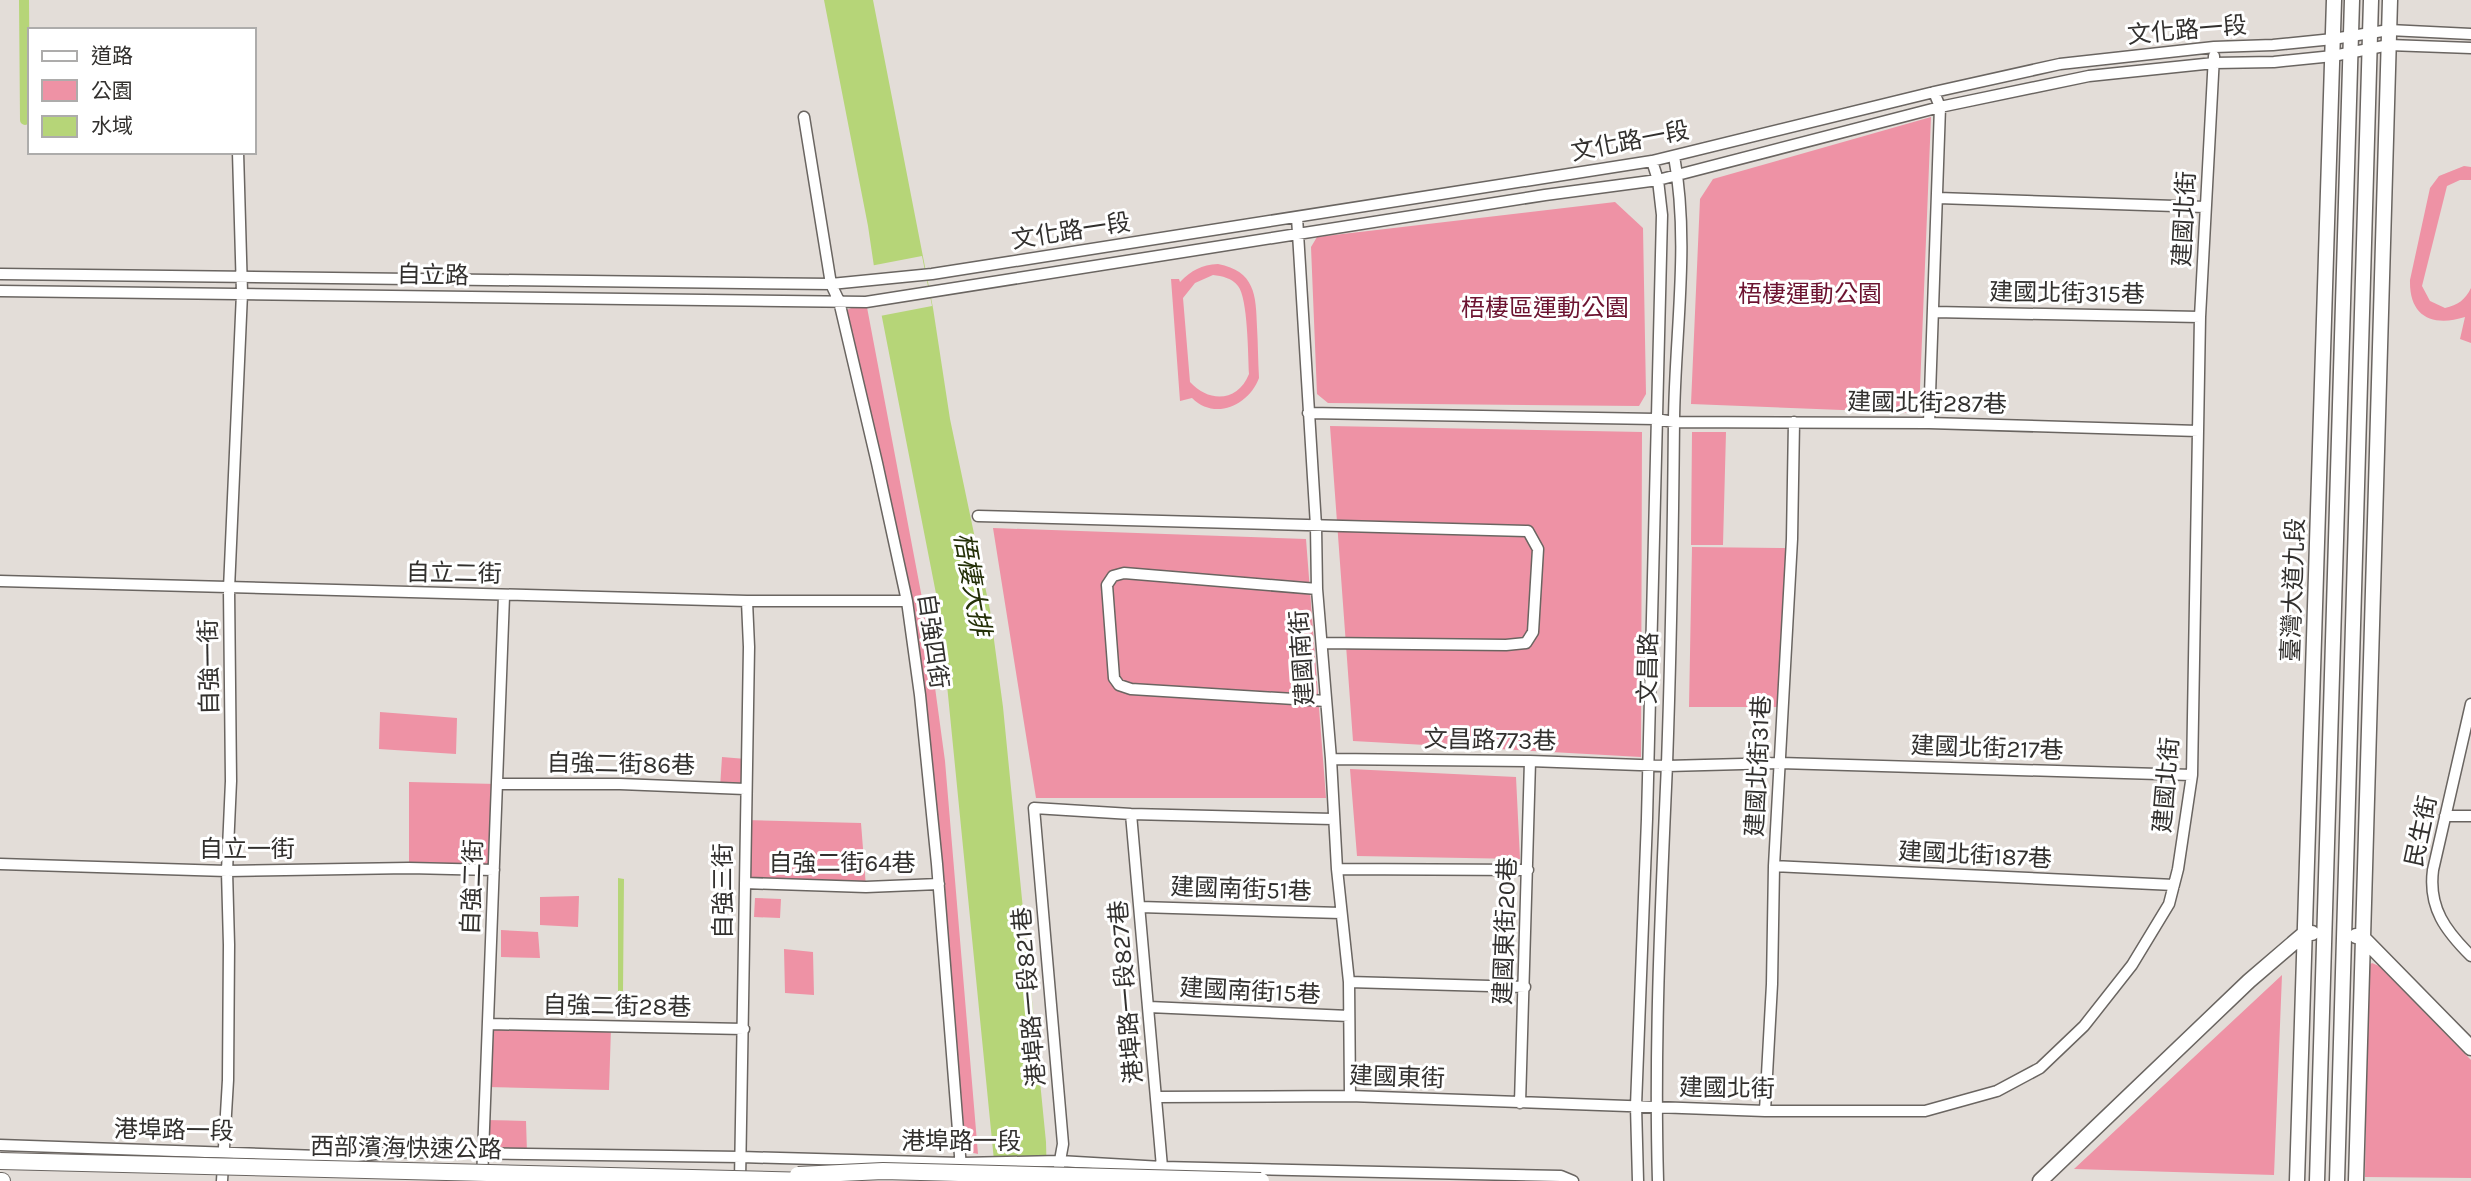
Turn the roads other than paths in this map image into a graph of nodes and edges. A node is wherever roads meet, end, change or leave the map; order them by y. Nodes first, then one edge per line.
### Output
1 (2334, 0) edge
2 (2352, 0) edge
3 (2371, 0) edge
4 (2390, 0) edge
5 (2389, 30) junction
6 (2370, 32) junction
7 (2471, 34) edge
8 (2333, 39) junction
9 (2351, 43) junction
10 (2389, 45) junction
11 (2214, 47) junction
12 (2370, 48) junction
13 (2471, 48) edge
14 (2333, 56) junction
15 (2214, 64) junction
16 (1934, 92) junction
17 (1940, 107) junction
18 (804, 117) dead end
19 (239, 154) edge
20 (1674, 156) junction
21 (1652, 161) junction
22 (1678, 175) junction
23 (1658, 180) junction
24 (1938, 198) junction
25 (2205, 207) junction
26 (1297, 217) junction
27 (1299, 235) junction
28 (0, 274) edge
29 (241, 277) junction
30 (864, 282) joint
31 (831, 284) junction
32 (0, 291) edge
33 (242, 293) junction
34 (839, 301) junction
35 (866, 302) joint
36 (1934, 312) junction
37 (2200, 317) junction
38 (1308, 413) junction
39 (1656, 419) junction
40 (1674, 422) junction
41 (1794, 422) junction
42 (1928, 424) junction
43 (2197, 431) junction
44 (978, 516) dead end
45 (1316, 527) junction
46 (0, 581) edge
47 (229, 589) junction
48 (1317, 589) junction
49 (503, 596) junction
50 (747, 601) junction
51 (907, 601) junction
52 (1322, 643) junction
53 (1326, 701) junction
54 (2471, 704) edge
55 (1331, 759) junction
56 (1530, 761) junction
57 (1780, 763) junction
58 (1648, 764) junction
59 (1667, 766) junction
60 (2192, 775) junction
61 (497, 785) junction
62 (745, 789) junction
63 (1131, 814) junction
64 (2445, 816) junction
65 (2471, 816) edge
66 (1334, 819) junction
67 (0, 864) edge
68 (1774, 866) junction
69 (1336, 869) junction
70 (494, 870) junction
71 (1528, 870) junction
72 (227, 871) junction
73 (744, 883) junction
74 (939, 884) junction
75 (2174, 885) junction
76 (1140, 907) junction
77 (1341, 913) junction
78 (2305, 933) junction
79 (2324, 934) junction
80 (2343, 935) junction
81 (2362, 937) junction
82 (2471, 956) edge
83 (1349, 982) junction
84 (1525, 987) junction
85 (1149, 1007) junction
86 (1349, 1016) junction
87 (489, 1024) junction
88 (744, 1029) junction
89 (2471, 1048) edge
90 (1350, 1096) junction
91 (1156, 1097) junction
92 (1520, 1103) junction
93 (1636, 1106) junction
94 (1656, 1108) junction
95 (1765, 1111) junction
96 (0, 1145) edge
97 (223, 1152) junction
98 (484, 1153) junction
99 (348, 1157) junction
100 (741, 1157) junction
101 (0, 1161) edge
102 (1059, 1161) junction
103 (961, 1163) junction
104 (1162, 1167) junction
105 (765, 1180) edge
106 (222, 1181) edge
107 (444, 1181) edge
108 (482, 1181) edge
109 (740, 1181) edge
110 (811, 1181) edge
111 (961, 1181) edge
112 (1059, 1181) edge
113 (1261, 1181) edge
114 (1573, 1181) edge
115 (1638, 1181) edge
116 (1658, 1181) edge
117 (2040, 1181) edge
118 (2297, 1181) edge
119 (2317, 1181) edge
120 (2337, 1181) edge
121 (2356, 1181) edge

1 - 8 main road, 臺灣大道九段
2 - 9 main road, 臺灣大道九段
3 - 6 main road
4 - 5 main road
5 - 6 street
5 - 7 street
5 - 10 main road
6 - 9 street
6 - 12 main road
8 - 9 street, 文化路一段
8 - 11 street, 文化路一段
8 - 14 main road, 臺灣大道九段
9 - 12 street
9 - 14 street, 文化路一段
9 - 79 main road, 臺灣大道九段
10 - 12 street
10 - 13 street
10 - 81 main road
11 - 15 street, 建國北街
11 - 16 street, 文化路一段
12 - 80 main road
14 - 15 street, 文化路一段
14 - 78 main road, 臺灣大道九段
15 - 17 street, 文化路一段
15 - 25 street, 建國北街
16 - 17 street
16 - 20 street, 文化路一段
17 - 22 street, 文化路一段
17 - 24 street
18 - 31 street, 自強四街
19 - 29 street, 自強一街
20 - 21 street, 文化路一段
20 - 22 street, 文昌路
21 - 23 street, 文昌路
21 - 26 street, 文化路一段
22 - 23 street, 文化路一段
22 - 40 street, 文昌路
23 - 27 street, 文化路一段
23 - 39 street, 文昌路
24 - 25 street
24 - 36 street
25 - 37 street, 建國北街
26 - 27 street, 建國南街
26 - 30 street, 文化路一段
27 - 35 street, 文化路一段
27 - 38 street, 建國南街
28 - 29 street, 自立路
29 - 31 street, 自立路
29 - 33 street, 自強一街
30 - 31 street, 自立路
31 - 34 street, 自強四街
32 - 33 street, 自立路
33 - 34 street, 自立路
33 - 47 street, 自強一街
34 - 35 street, 自立路
34 - 51 street, 自強四街
36 - 37 street, 建國北街315巷
36 - 42 street
37 - 43 street, 建國北街
38 - 39 street, 建國北街287巷
38 - 45 street, 建國南街
39 - 40 street, 建國北街287巷
39 - 58 street, 文昌路
40 - 41 street, 建國北街287巷
40 - 59 street, 文昌路
41 - 42 street, 建國北街287巷
41 - 57 street, 建國北街31巷
42 - 43 street, 建國北街287巷
43 - 60 street, 建國北街
44 - 45 street
45 - 48 street, 建國南街
45 - 52 street
46 - 47 street, 自立二街
47 - 49 street, 自立二街
47 - 72 street, 自強一街
48 - 52 street, 建國南街
48 - 53 street
49 - 50 street, 自立二街
49 - 61 street, 自強二街
50 - 51 street, 自立二街
50 - 62 street, 自強三街
51 - 74 street, 自強四街
52 - 53 street, 建國南街
53 - 55 street, 建國南街
54 - 64 street, 民生街
55 - 56 street, 文昌路773巷
55 - 66 street, 建國南街
56 - 58 street, 文昌路773巷
56 - 71 street, 建國東街20巷
57 - 59 street, 建國北街217巷
57 - 60 street, 建國北街217巷
57 - 68 street, 建國北街31巷
58 - 59 street, 文昌路773巷
58 - 93 street, 文昌路
59 - 94 street, 文昌路
60 - 75 street, 建國北街
61 - 62 street, 自強二街86巷
61 - 70 street, 自強二街
62 - 73 street, 自強三街
63 - 66 street
63 - 76 street, 港埠路一段827巷
63 - 102 street, 港埠路一段821巷
64 - 65 street
64 - 82 street, 民生街
66 - 69 street, 建國南街
67 - 72 street, 自立一街
68 - 75 street, 建國北街187巷
68 - 95 street, 建國北街31巷
69 - 71 street
69 - 77 street, 建國南街
70 - 72 street, 自立一街
70 - 87 street, 自強二街
71 - 84 street, 建國東街20巷
72 - 97 street, 自強一街
73 - 74 street, 自強二街64巷
73 - 88 street, 自強三街
74 - 103 street, 自強四街
75 - 95 street, 建國北街
76 - 77 street, 建國南街51巷
76 - 85 street, 港埠路一段827巷
77 - 83 street, 建國南街
78 - 79 main road
78 - 117 main road
78 - 118 main road, 臺灣大道九段
79 - 80 main road
79 - 119 main road, 臺灣大道九段
80 - 81 main road
80 - 120 main road
81 - 89 main road
81 - 121 main road
83 - 84 street
83 - 86 street, 建國南街
84 - 92 street, 建國東街20巷
85 - 86 street, 建國南街15巷
85 - 91 street, 港埠路一段827巷
86 - 90 street, 建國南街
87 - 88 street, 自強二街28巷
87 - 98 street, 自強二街
88 - 100 street, 自強三街
90 - 91 street, 建國東街
90 - 92 street, 建國東街
91 - 104 street, 港埠路一段827巷
92 - 93 street, 建國東街
93 - 94 street, 建國北街
93 - 115 street, 文昌路
94 - 95 street, 建國北街
94 - 116 street, 文昌路
96 - 97 street, 港埠路一段
97 - 99 street, 港埠路一段
97 - 106 street, 自強一街
98 - 99 street, 港埠路一段
98 - 100 street, 港埠路一段
98 - 108 street, 自強二街
99 - 107 street, 港埠路一段
100 - 103 street, 港埠路一段
100 - 109 street, 自強三街
101 - 105 highway, 西部濱海快速公路, bridge
102 - 103 street, 港埠路一段
102 - 104 street, 港埠路一段
102 - 112 street, 港埠路一段821巷
103 - 111 street, 自強四街
104 - 114 street, 港埠路一段
105 - 110 highway, 西部濱海快速公路, bridge
105 - 113 highway, bridge

